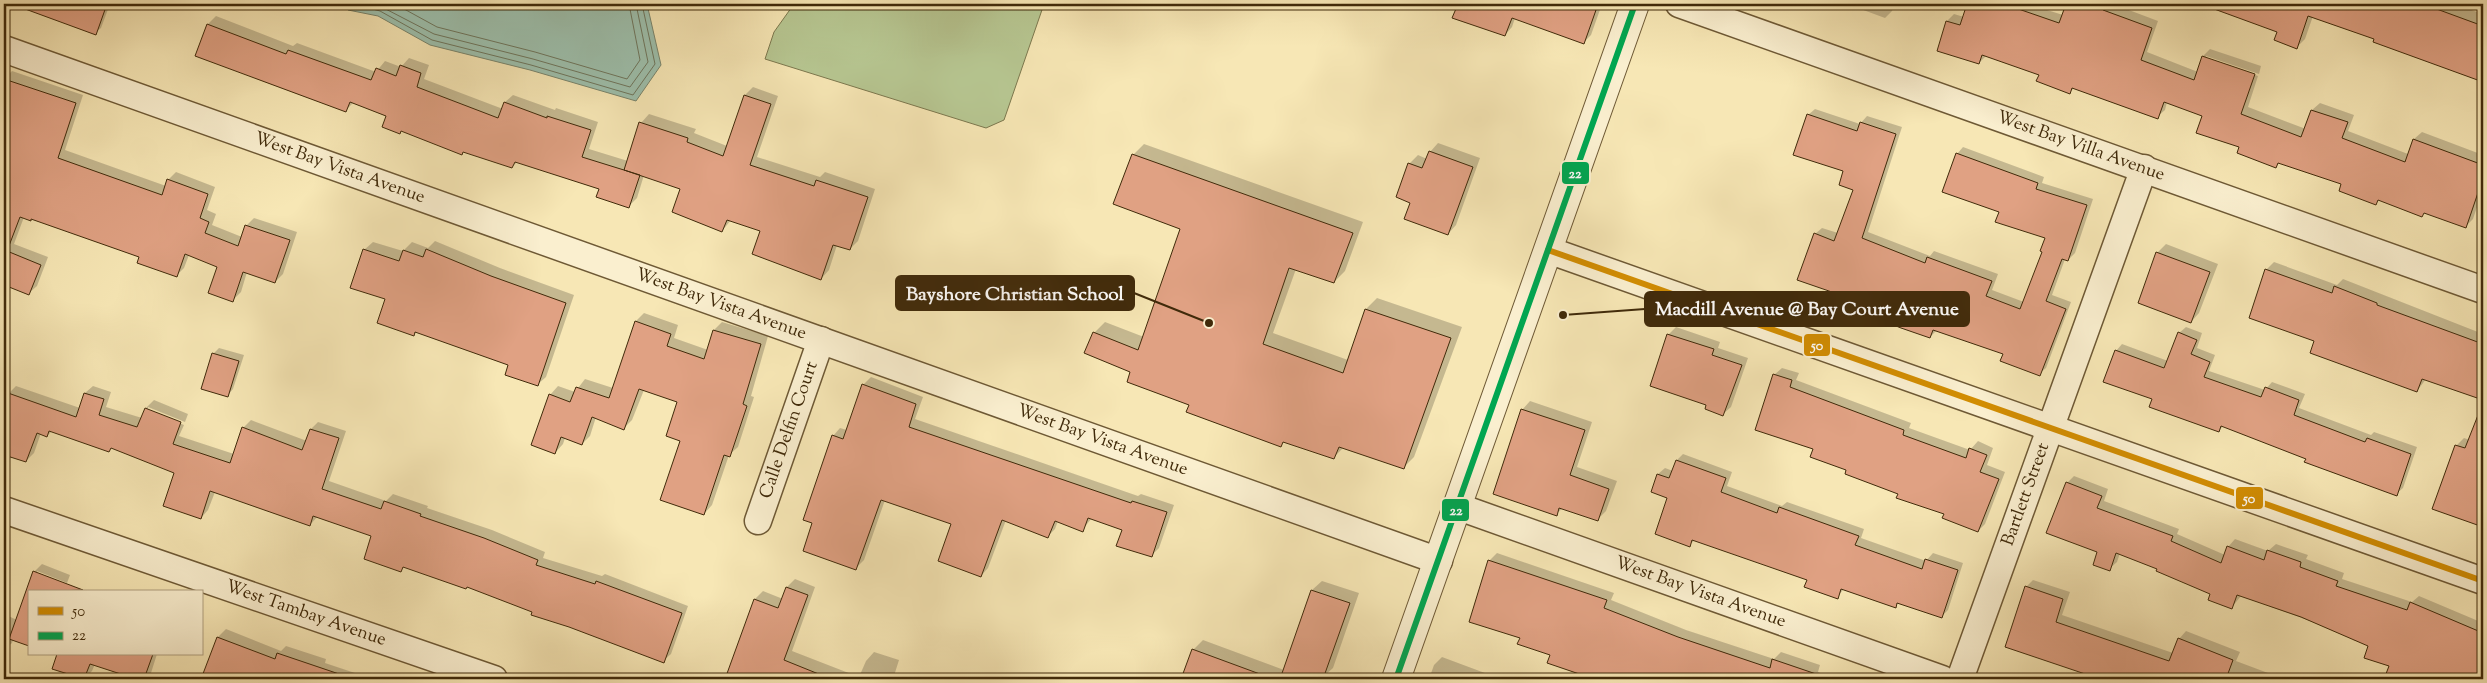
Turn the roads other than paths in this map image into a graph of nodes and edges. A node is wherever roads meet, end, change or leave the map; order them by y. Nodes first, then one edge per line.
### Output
1 (1636, 4) edge
2 (1679, 4) edge
3 (4, 49) edge
4 (2144, 168) junction
5 (1548, 250) junction
6 (2483, 290) edge
7 (821, 340) junction
8 (2052, 428) junction
9 (1459, 507) junction
10 (4, 510) edge
11 (758, 521) dead end
12 (1440, 561) junction
13 (2483, 581) edge
14 (494, 679) edge
15 (1396, 679) edge
16 (1942, 679) edge
17 (1960, 679) edge

1 - 5 street
2 - 4 street, West Bay Villa Avenue
3 - 7 street, West Bay Vista Avenue
4 - 6 street, West Bay Villa Avenue
4 - 8 street, Bartlett Street
5 - 8 street
5 - 9 street
7 - 11 street, Calle Delfin Court
7 - 12 street, West Bay Vista Avenue
8 - 13 street
8 - 17 street, Bartlett Street
9 - 12 street
9 - 16 street, West Bay Vista Avenue
10 - 14 street, West Tambay Avenue
12 - 15 street

